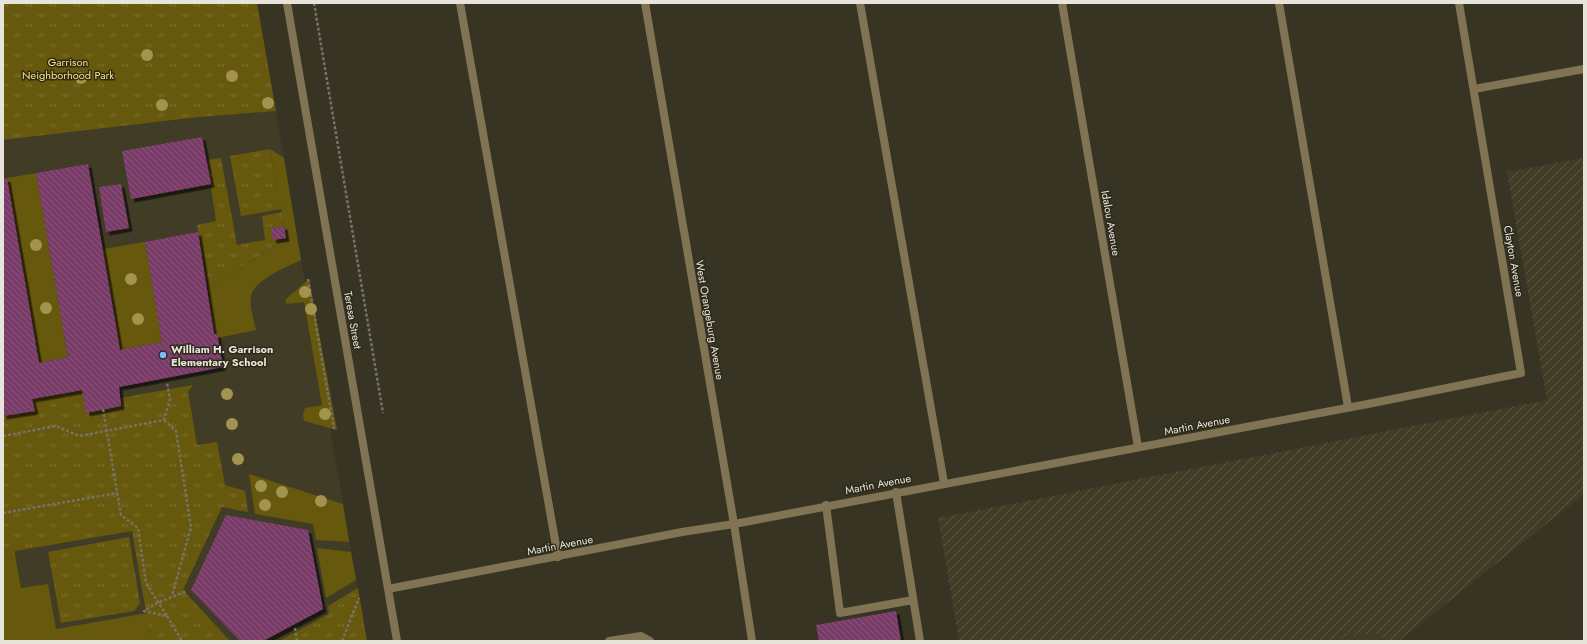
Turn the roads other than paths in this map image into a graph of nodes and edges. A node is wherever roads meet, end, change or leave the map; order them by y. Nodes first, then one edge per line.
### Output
1 (287, 3) edge
2 (460, 3) edge
3 (645, 3) edge
4 (860, 3) edge
5 (1062, 3) edge
6 (1279, 3) edge
7 (1459, 3) edge
8 (1584, 69) edge
9 (1474, 88) junction
10 (1373, 403) joint
11 (1348, 407) junction
12 (1138, 447) junction
13 (944, 483) junction
14 (896, 492) junction
15 (826, 505) junction
16 (734, 524) junction
17 (558, 557) junction
18 (388, 589) junction
19 (913, 600) junction
20 (396, 641) edge
21 (609, 641) edge
22 (650, 641) edge
23 (752, 641) edge
24 (920, 641) edge

1 - 18 street, Teresa Street
2 - 17 street
3 - 16 street, West Orangeburg Avenue
4 - 13 street
5 - 12 street, Idalou Avenue
6 - 11 street
7 - 9 street, Clayton Avenue
8 - 9 street
9 - 10 street, Clayton Avenue
10 - 11 street, Martin Avenue
11 - 12 street, Martin Avenue
12 - 13 street, Martin Avenue
13 - 14 street, Martin Avenue
14 - 15 street, Martin Avenue
14 - 19 street
15 - 16 street, Martin Avenue
15 - 19 street
16 - 17 street, Martin Avenue
16 - 23 street, West Orangeburg Avenue
17 - 18 street, Martin Avenue
18 - 20 street, Teresa Street
19 - 24 street
21 - 22 street

